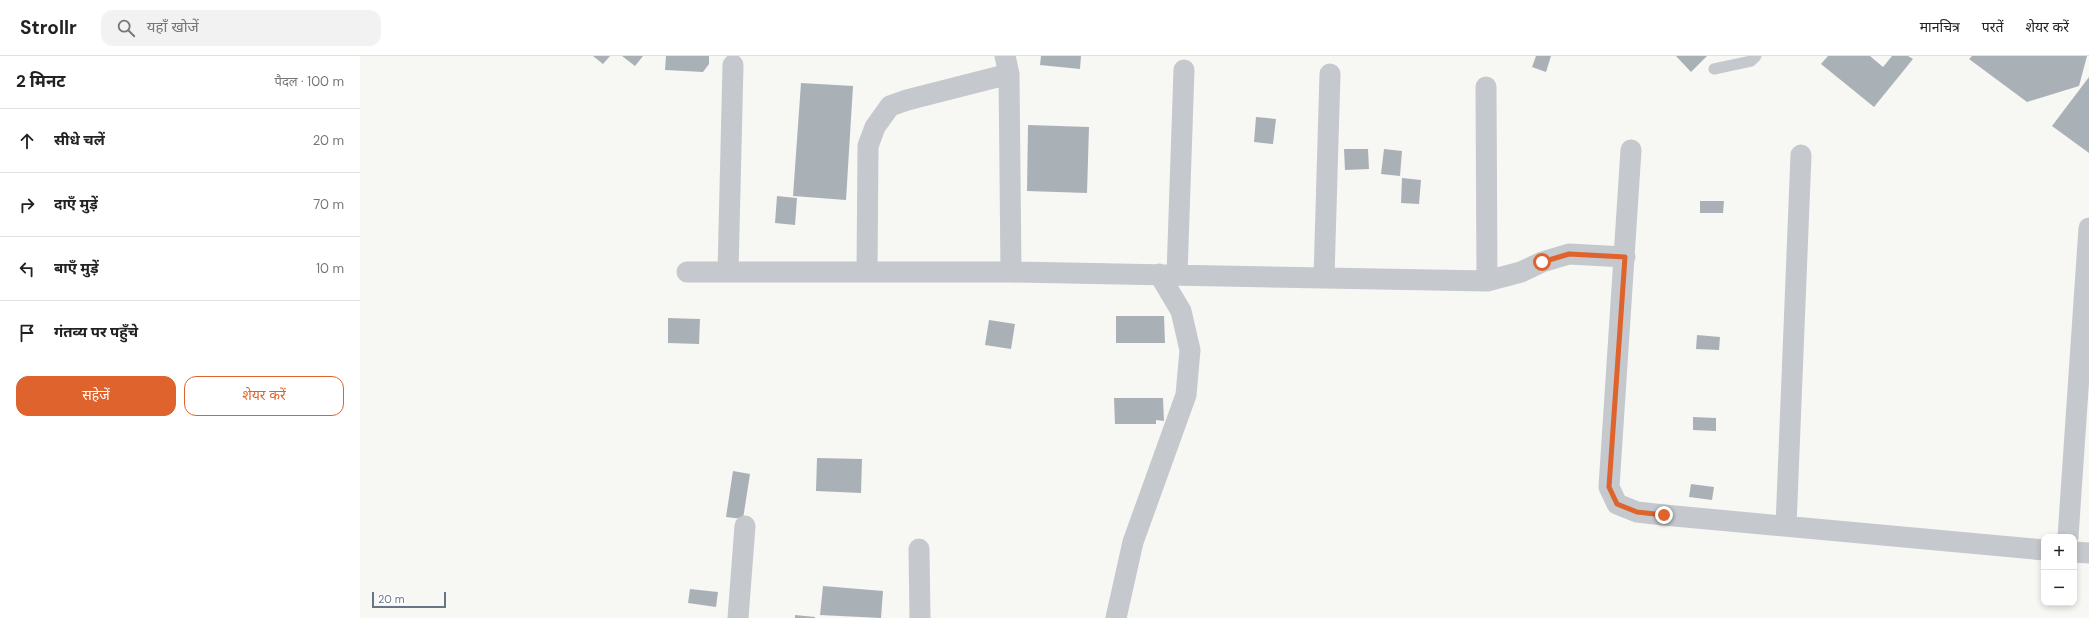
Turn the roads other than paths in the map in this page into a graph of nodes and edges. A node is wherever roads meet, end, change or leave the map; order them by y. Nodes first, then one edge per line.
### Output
1 (1756, 56) edge
2 (1007, 65) edge
3 (733, 66) dead end
4 (1714, 69) dead end
5 (1184, 70) dead end
6 (1330, 74) dead end
7 (1486, 87) dead end
8 (1631, 150) dead end
9 (1801, 154) dead end
10 (2089, 228) edge
11 (1625, 257) junction
12 (687, 272) dead end
13 (728, 272) junction
14 (867, 272) junction
15 (1011, 272) junction
16 (1168, 274) junction
17 (1324, 277) junction
18 (1487, 280) junction
19 (2086, 321) edge
20 (745, 526) dead end
21 (1786, 526) junction
22 (2068, 534) edge
23 (919, 549) dead end
24 (2041, 550) edge
25 (2077, 552) edge
26 (2089, 553) edge
27 (738, 618) edge
28 (920, 618) edge
29 (1116, 618) edge

1 - 4 lane
2 - 14 street
2 - 15 street
3 - 13 street
5 - 16 street
6 - 17 street
7 - 18 street
8 - 11 street
9 - 21 street
10 - 19 street
11 - 18 street
11 - 21 street
12 - 13 street
13 - 14 street
14 - 15 street
15 - 16 street
16 - 17 street
16 - 29 street
17 - 18 street
19 - 22 street
20 - 27 street
21 - 24 street
23 - 28 street
25 - 26 street

